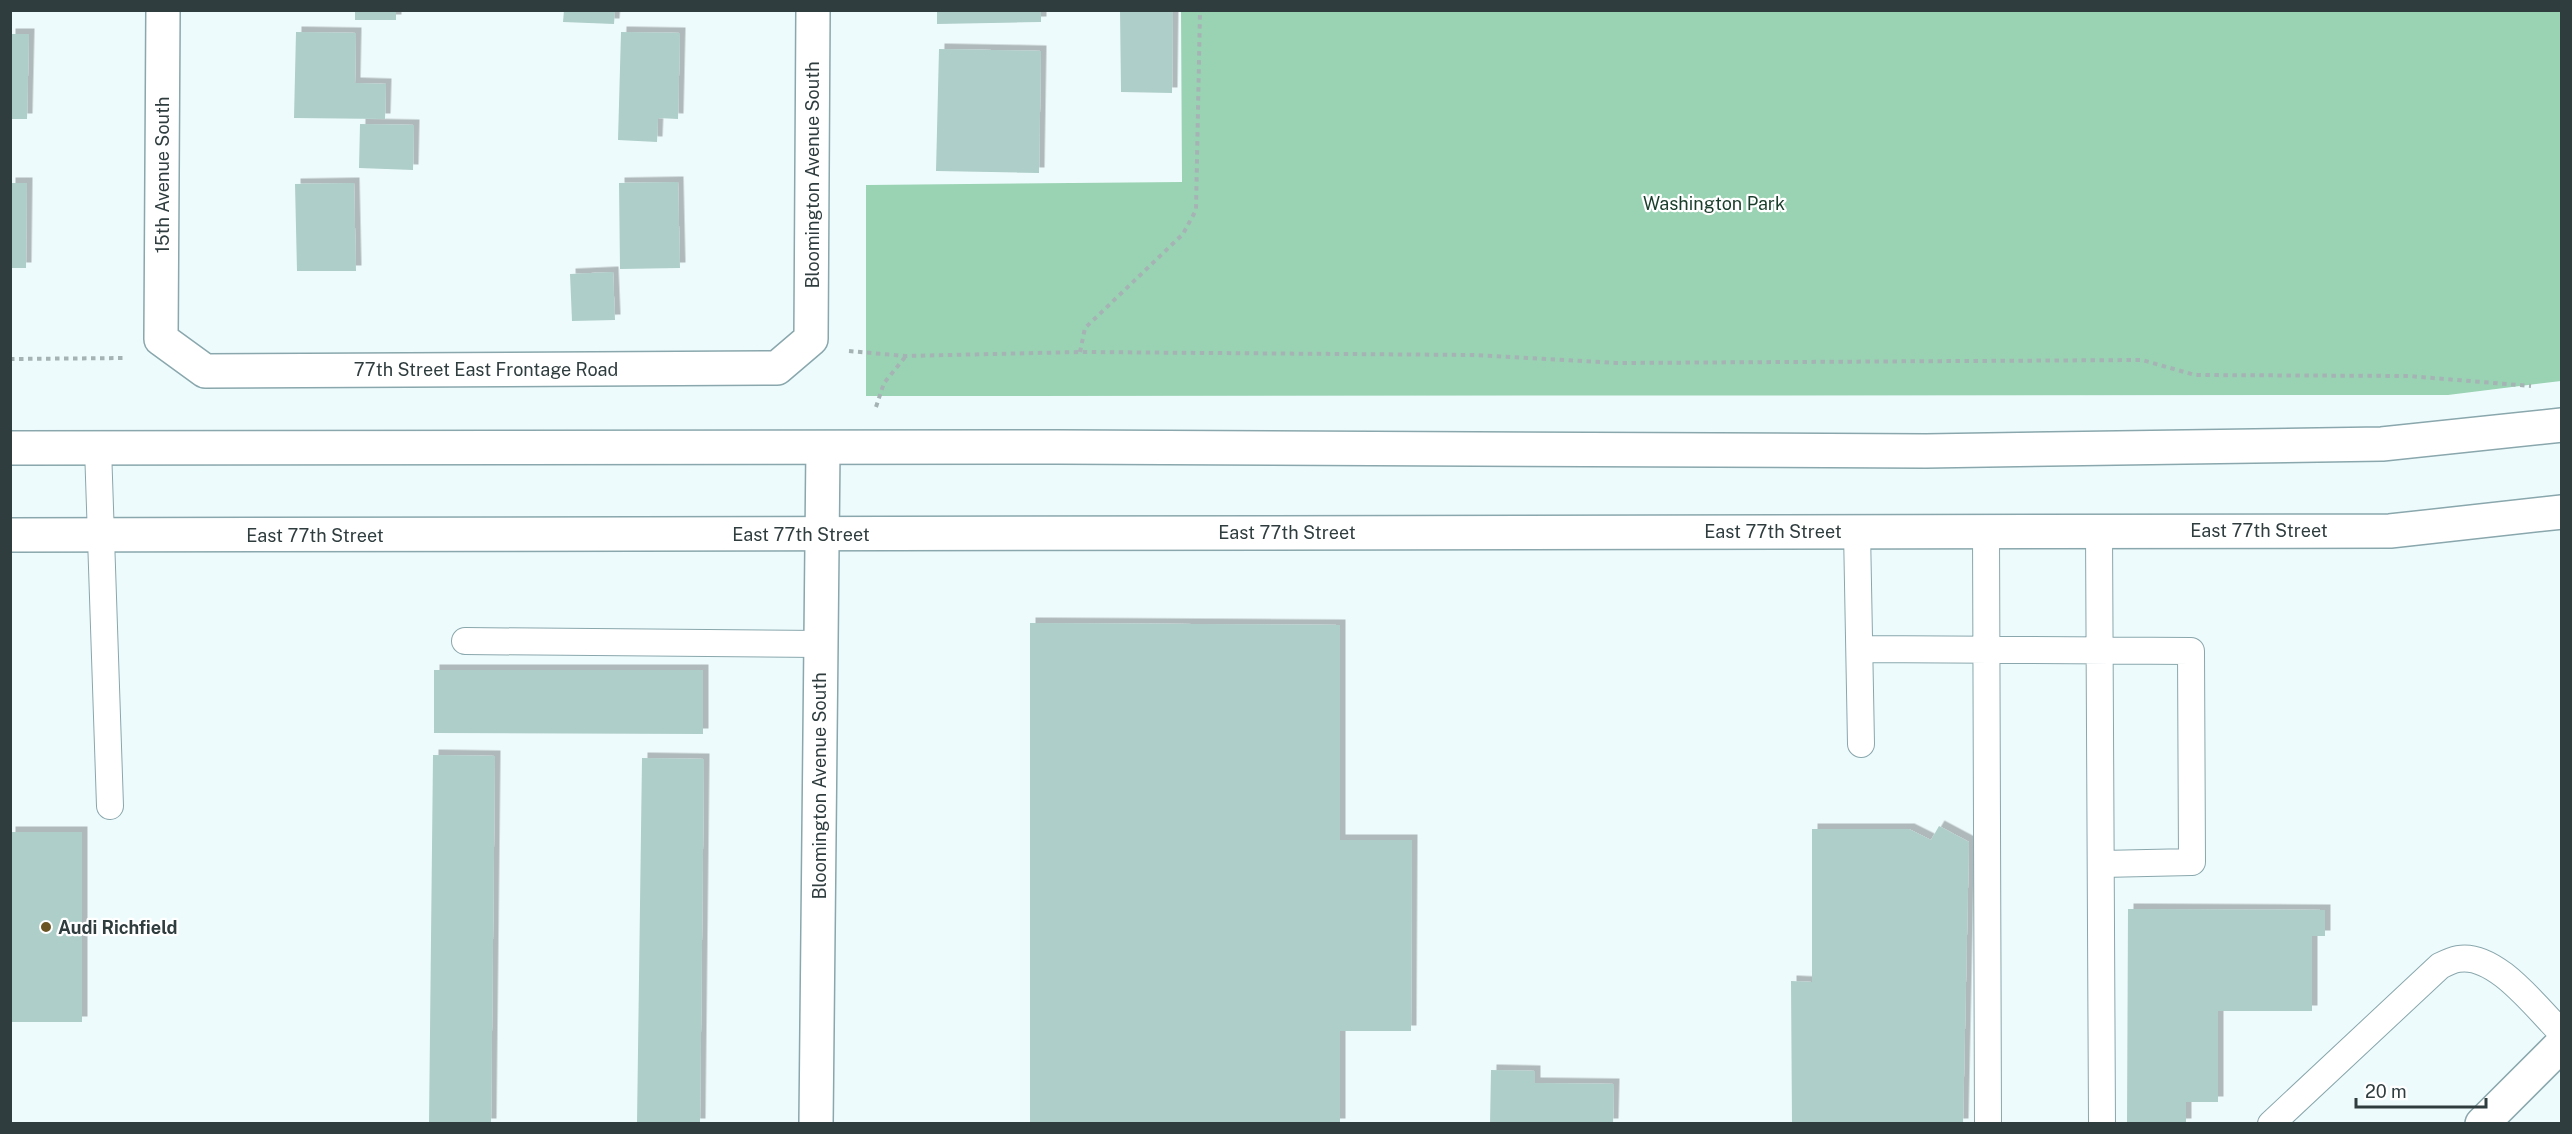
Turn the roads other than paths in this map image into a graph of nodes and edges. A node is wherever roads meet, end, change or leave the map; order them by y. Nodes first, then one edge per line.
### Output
1 (163, 10) edge
2 (813, 10) edge
3 (161, 339) joint
4 (811, 339) joint
5 (2562, 425) edge
6 (10, 448) edge
7 (98, 448) junction
8 (823, 448) junction
9 (2562, 512) edge
10 (1986, 530) junction
11 (2098, 530) junction
12 (1857, 531) junction
13 (821, 534) junction
14 (10, 535) edge
15 (101, 535) junction
16 (465, 641) dead end
17 (820, 644) junction
18 (1860, 649) junction
19 (1986, 650) junction
20 (2101, 651) junction
21 (1861, 744) dead end
22 (110, 806) dead end
23 (2102, 864) junction
24 (2562, 1033) edge
25 (2562, 1044) edge
26 (816, 1124) edge
27 (1988, 1124) edge
28 (2102, 1124) edge
29 (2271, 1124) edge
30 (2482, 1124) edge

1 - 3 street, 15th Avenue South
2 - 4 street, Bloomington Avenue South
3 - 4 street, 77th Street East Frontage Road
5 - 8 street
6 - 7 street
7 - 8 street
7 - 15 lane
8 - 13 street, Bloomington Avenue South
9 - 11 street, East 77th Street
10 - 11 street, East 77th Street
10 - 12 street, East 77th Street
10 - 19 lane
11 - 20 lane
12 - 13 street, East 77th Street
12 - 18 lane
13 - 15 street, East 77th Street
13 - 17 street, Bloomington Avenue South
14 - 15 street, East 77th Street
15 - 22 lane
16 - 17 lane
17 - 26 street, Bloomington Avenue South
18 - 19 lane
18 - 21 lane
19 - 20 lane
19 - 27 lane
20 - 23 lane
20 - 23 lane
23 - 28 lane
24 - 29 lane
25 - 30 street

